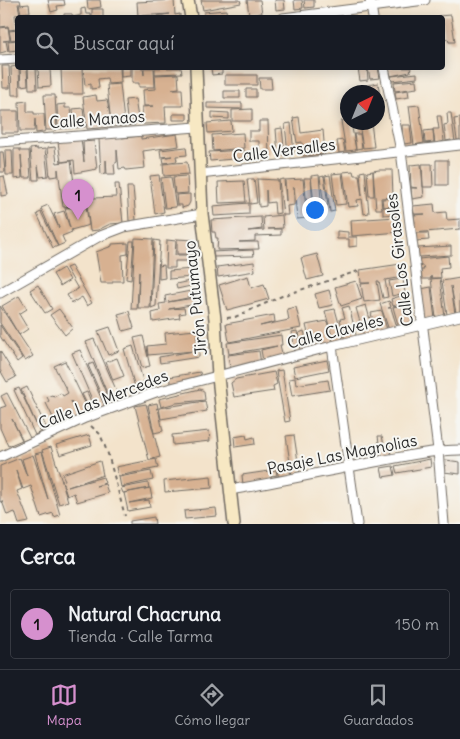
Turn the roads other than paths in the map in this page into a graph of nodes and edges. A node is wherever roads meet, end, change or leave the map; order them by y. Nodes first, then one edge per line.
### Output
1 (188, 0) edge
2 (425, 0) edge
3 (370, 4) edge
4 (190, 15) edge
5 (302, 15) edge
6 (15, 59) edge
7 (0, 60) edge
8 (196, 70) edge
9 (384, 70) edge
10 (197, 127) junction
11 (0, 142) edge
12 (460, 146) edge
13 (401, 151) junction
14 (200, 174) junction
15 (202, 214) junction
16 (0, 293) edge
17 (460, 316) edge
18 (422, 324) junction
19 (332, 346) junction
20 (218, 377) junction
21 (438, 450) junction
22 (460, 450) edge
23 (0, 457) edge
24 (349, 466) junction
25 (230, 490) junction
26 (234, 524) edge
27 (357, 524) edge
28 (444, 524) edge

1 - 4 street
2 - 3 street
3 - 5 street
6 - 7 street
8 - 10 street, Jirón Putumayo
9 - 13 street, Calle Los Girasoles
10 - 11 street, Calle Manaos
10 - 14 street, Jirón Putumayo
12 - 13 street, Calle Versalles
13 - 14 street, Calle Versalles
13 - 18 street, Calle Los Girasoles
14 - 15 street, Jirón Putumayo
15 - 16 street
15 - 20 street, Jirón Putumayo
17 - 18 street, Calle Claveles
18 - 19 street, Calle Claveles
18 - 21 street, Calle Los Girasoles
19 - 20 street, Calle Claveles
19 - 24 street
20 - 23 street, Calle Las Mercedes
20 - 25 street, Jirón Putumayo
21 - 22 street, Pasaje Las Magnolias
21 - 24 street, Pasaje Las Magnolias
21 - 28 street, Calle Los Girasoles
24 - 25 street, Pasaje Las Magnolias
24 - 27 street
25 - 26 street, Jirón Putumayo

